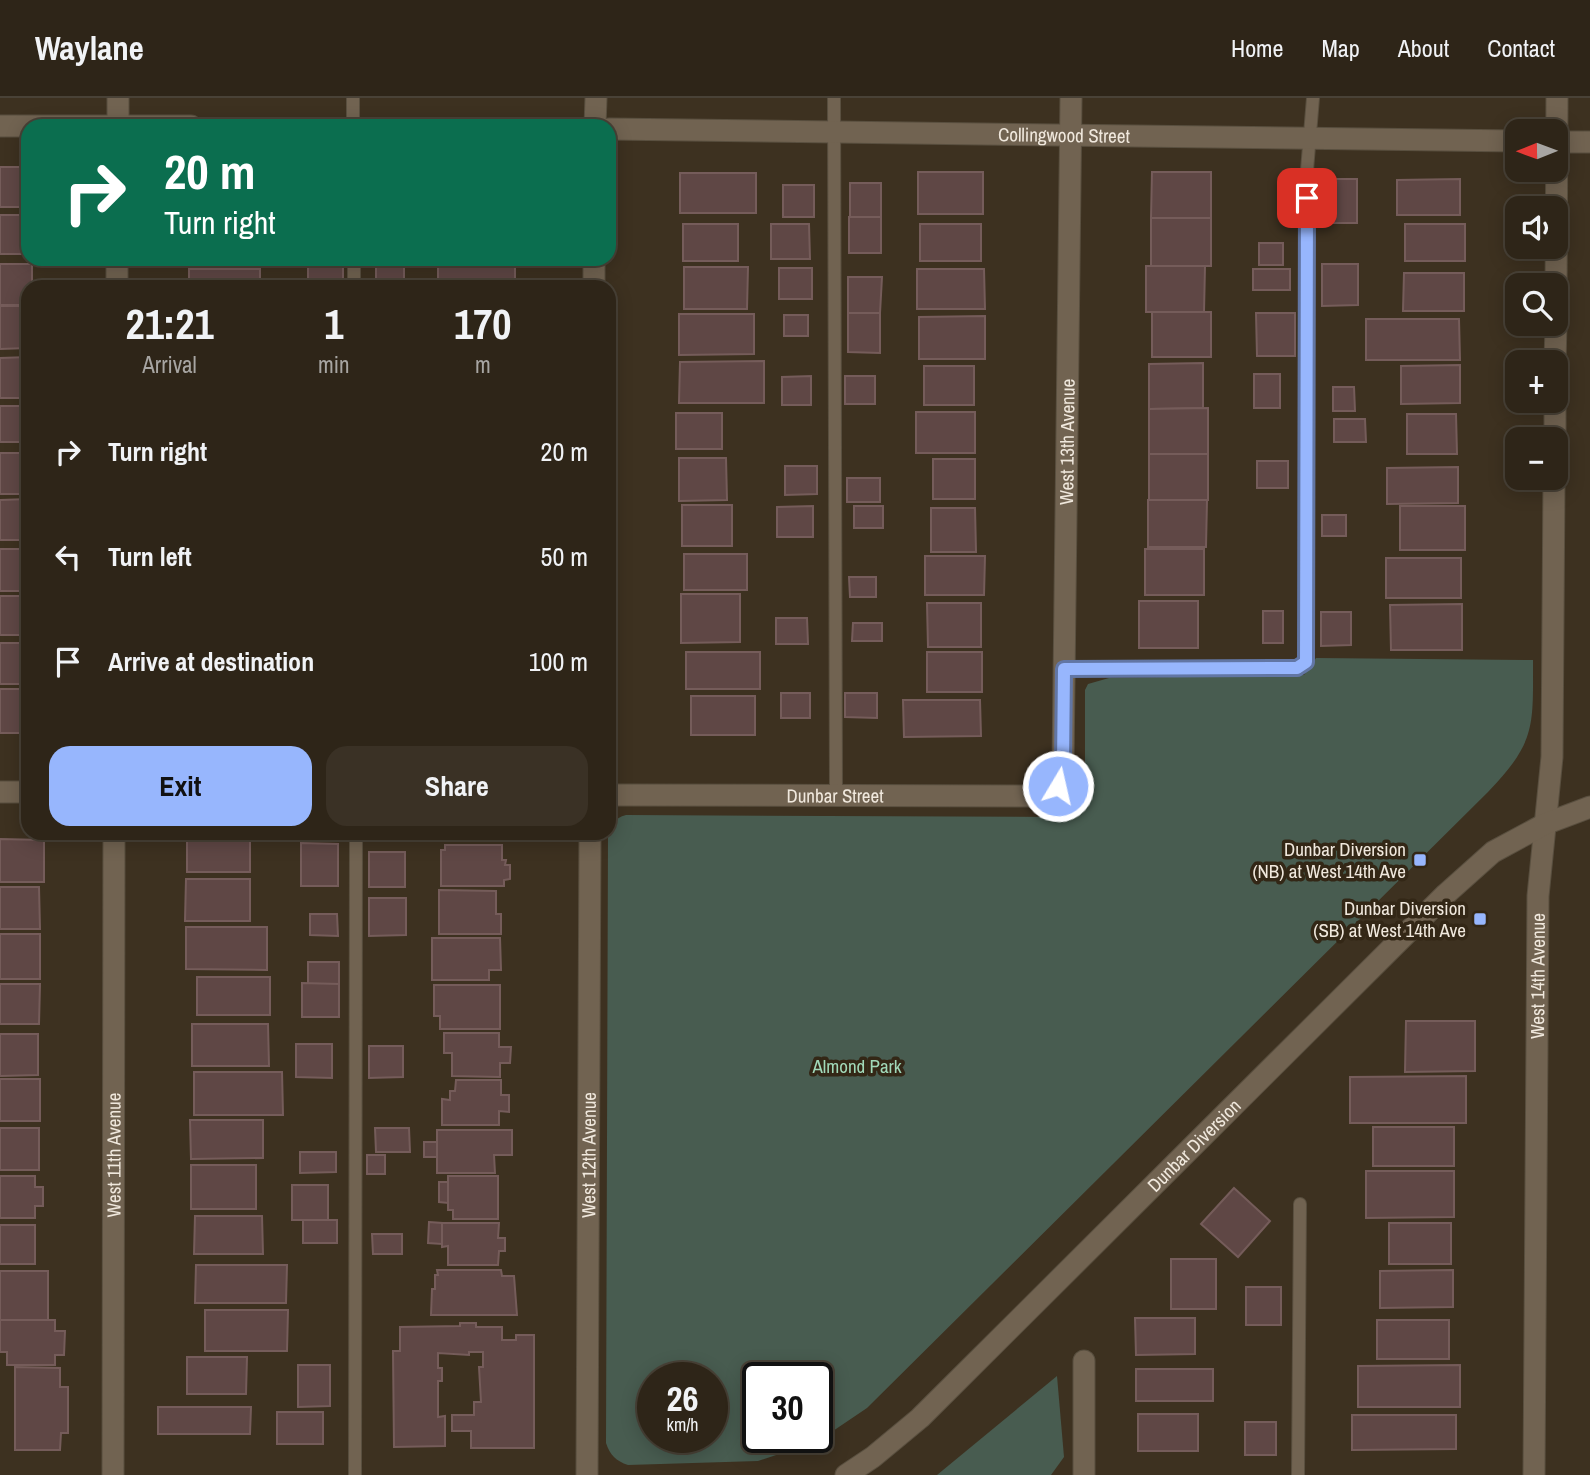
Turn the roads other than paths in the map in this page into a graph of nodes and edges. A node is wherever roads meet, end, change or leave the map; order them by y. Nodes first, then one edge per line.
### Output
1 (118, 98) edge
2 (353, 98) edge
3 (596, 98) edge
4 (834, 98) edge
5 (1071, 98) edge
6 (1313, 98) edge
7 (1557, 98) edge
8 (118, 119) edge
9 (353, 119) edge
10 (595, 119) edge
11 (1557, 119) edge
12 (0, 125) edge
13 (21, 125) edge
14 (616, 129) edge
15 (835, 134) junction
16 (1071, 135) junction
17 (1309, 140) junction
18 (1505, 141) edge
19 (1568, 142) edge
20 (1590, 142) edge
21 (1556, 182) edge
22 (1556, 273) edge
23 (1554, 490) edge
24 (1064, 669) junction
25 (1058, 786) joint
26 (0, 792) edge
27 (21, 792) edge
28 (616, 795) edge
29 (836, 796) junction
30 (1590, 807) edge
31 (1545, 824) junction
32 (114, 840) edge
33 (356, 840) edge
34 (590, 840) edge
35 (1300, 1204) dead end
36 (1084, 1361) dead end
37 (113, 1475) edge
38 (355, 1475) edge
39 (587, 1475) edge
40 (846, 1475) edge
41 (1084, 1475) edge
42 (1298, 1475) edge
43 (1534, 1475) edge

1 - 8 street
2 - 9 lane
3 - 10 street
4 - 15 lane
5 - 16 street, West 13th Avenue
6 - 17 lane
7 - 11 street
12 - 13 street
14 - 15 street, Collingwood Street
15 - 16 street, Collingwood Street
15 - 29 lane
16 - 17 street, Collingwood Street
16 - 24 street, West 13th Avenue
17 - 18 street, Collingwood Street
17 - 24 lane
19 - 20 street
21 - 22 street
23 - 31 street, West 14th Avenue
24 - 25 street, West 13th Avenue
25 - 29 street, Dunbar Street
26 - 27 street
28 - 29 street, Dunbar Street
30 - 31 street
31 - 40 street, Dunbar Diversion
31 - 43 street, West 14th Avenue
32 - 37 street, West 11th Avenue
33 - 38 lane
34 - 39 street, West 12th Avenue
35 - 42 lane
36 - 41 street

